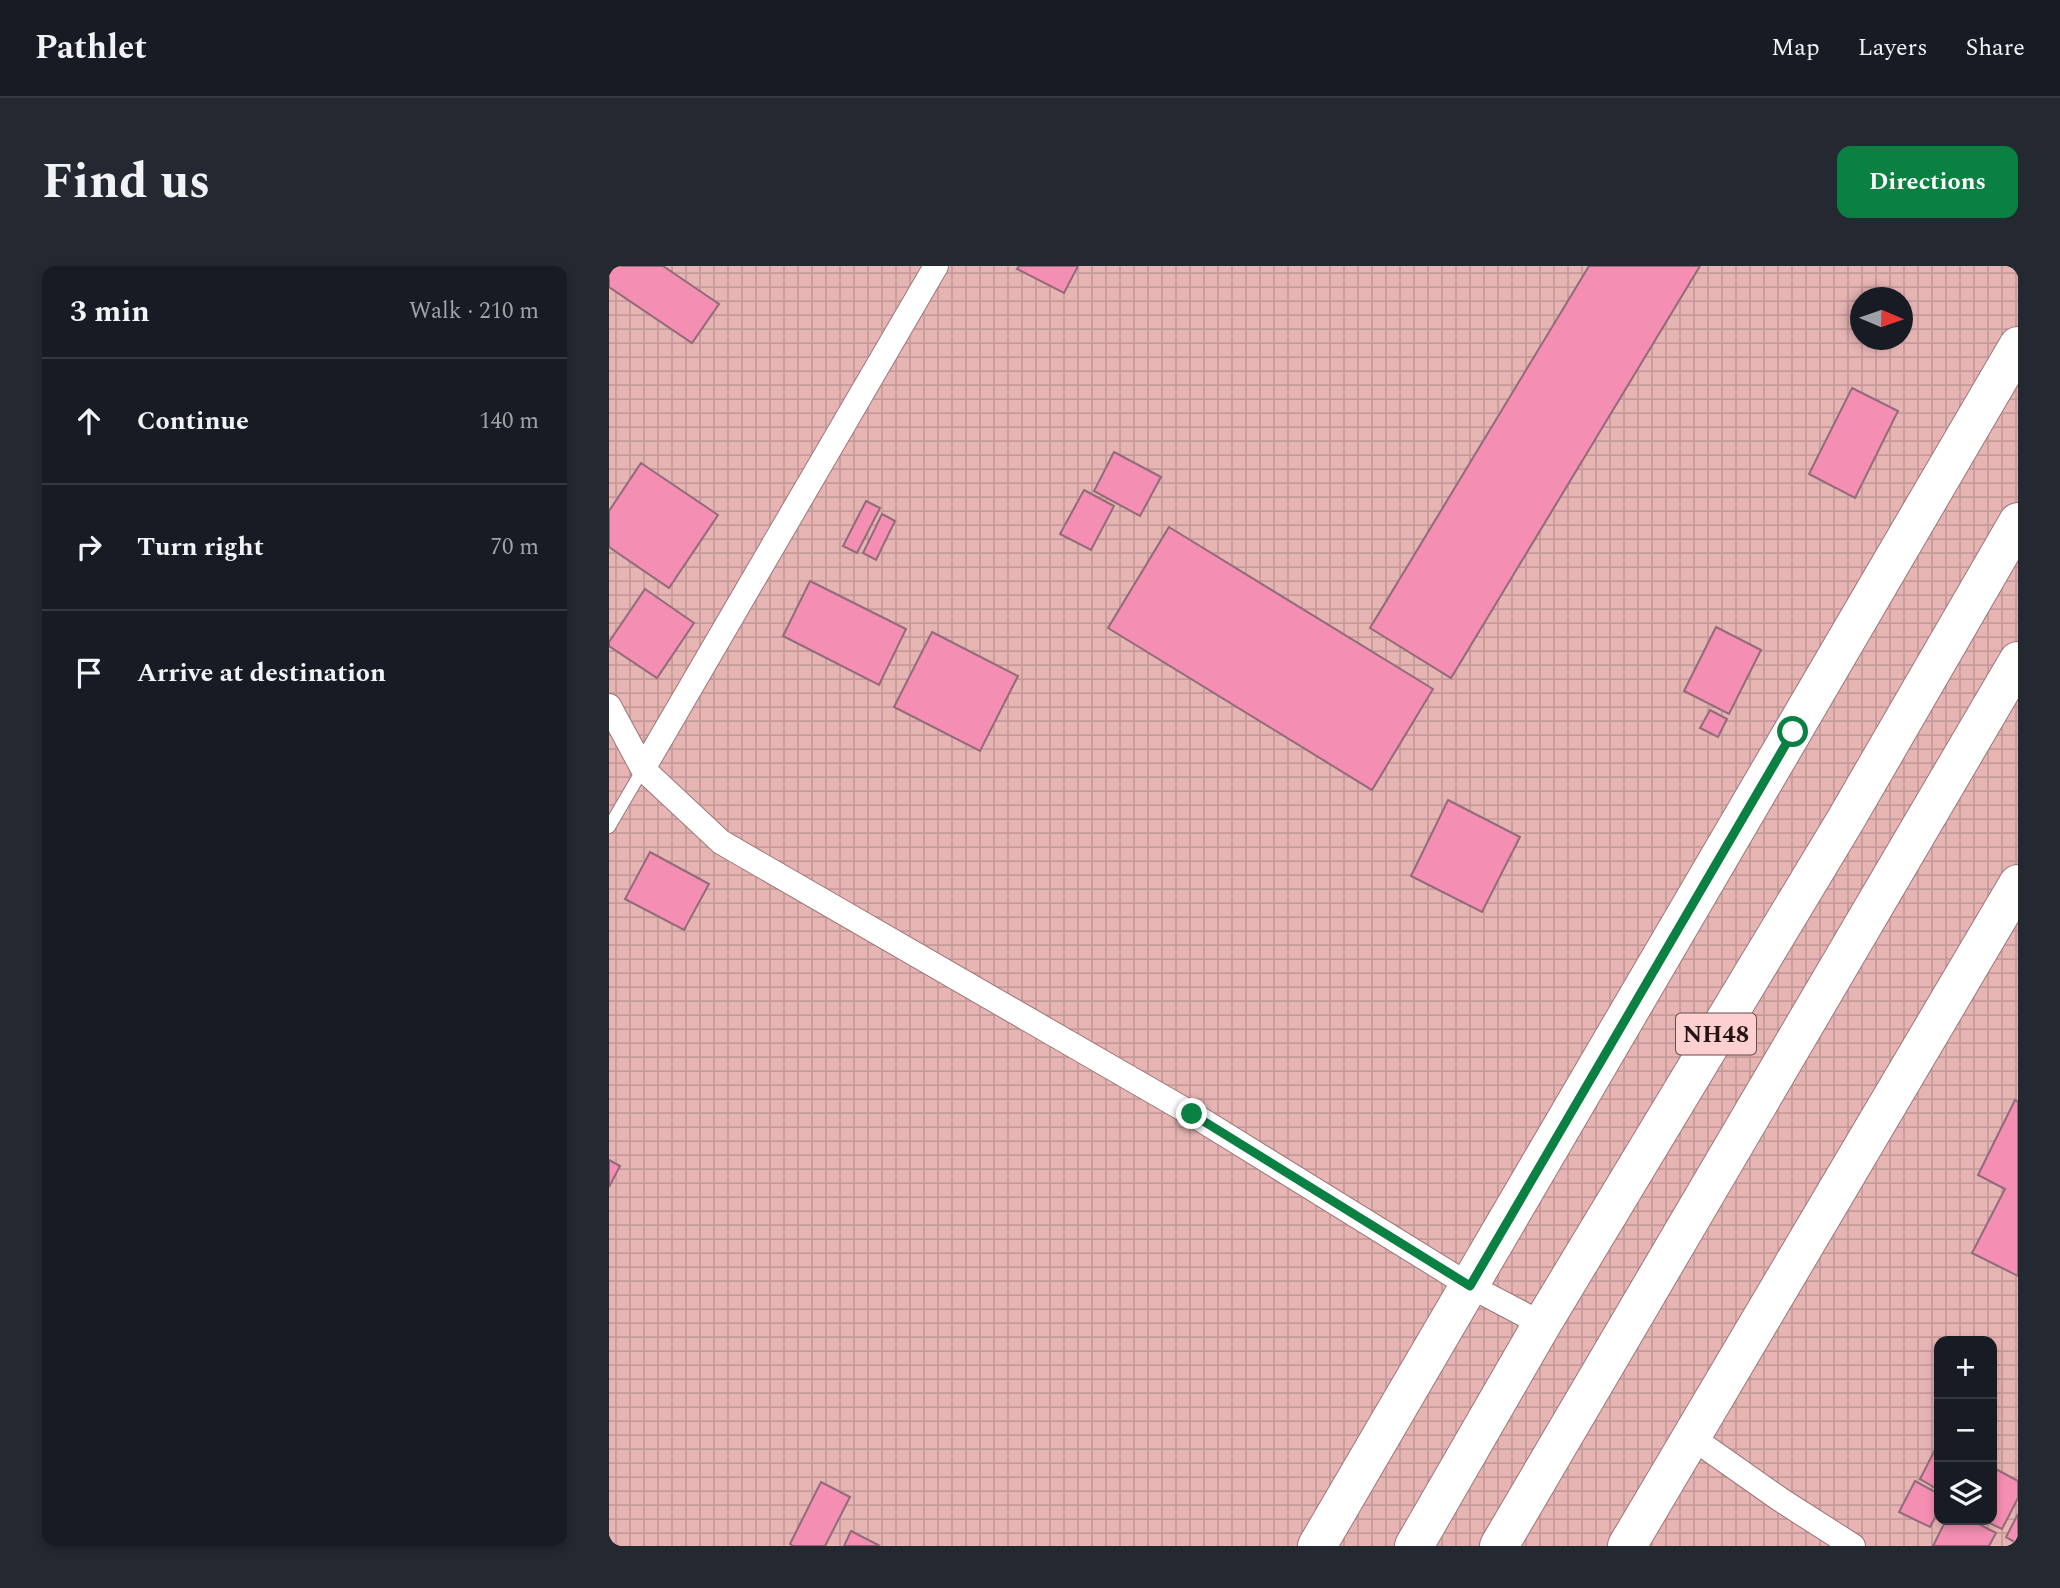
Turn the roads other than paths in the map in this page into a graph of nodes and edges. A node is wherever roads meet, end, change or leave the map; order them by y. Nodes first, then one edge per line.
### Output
1 (936, 266) edge
2 (2018, 346) edge
3 (2018, 522) edge
4 (2018, 661) edge
5 (609, 706) edge
6 (643, 769) junction
7 (609, 827) edge
8 (2018, 884) edge
9 (1470, 1286) junction
10 (1542, 1324) junction
11 (1691, 1436) junction
12 (1317, 1546) edge
13 (1414, 1546) edge
14 (1499, 1546) edge
15 (1627, 1546) edge
16 (1853, 1546) edge

1 - 6 street
2 - 9 main road
3 - 10 main road, NH48
4 - 14 main road, NH48
5 - 6 street
6 - 7 lane
6 - 9 street
8 - 11 main road
9 - 10 street
9 - 12 main road
10 - 13 main road, NH48
11 - 15 main road
11 - 16 street

